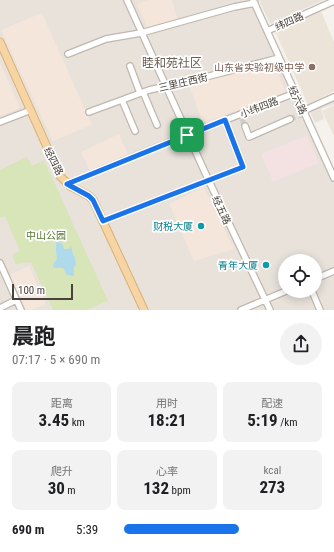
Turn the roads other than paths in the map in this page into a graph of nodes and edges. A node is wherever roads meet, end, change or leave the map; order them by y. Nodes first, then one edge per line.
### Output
1 (127, 0) edge
2 (334, 1) edge
3 (254, 2) edge
4 (267, 31) junction
5 (142, 33) junction
6 (0, 42) edge
7 (68, 54) dead end
8 (279, 58) junction
9 (130, 66) dead end
10 (166, 87) junction
11 (141, 93) junction
12 (295, 93) junction
13 (334, 97) edge
14 (122, 100) junction
15 (31, 110) junction
16 (89, 112) dead end
17 (303, 113) junction
18 (225, 120) junction
19 (290, 120) tunnel mouth
20 (0, 122) edge
21 (156, 125) dead end
22 (245, 126) tunnel mouth
23 (135, 131) dead end
24 (187, 135) junction
25 (334, 178) edge
26 (208, 179) junction
27 (67, 184) junction
28 (103, 221) junction
29 (1, 267) edge
30 (334, 271) edge
31 (322, 276) edge
32 (278, 294) edge
33 (315, 298) edge
34 (16, 300) junction
35 (265, 300) junction
36 (0, 308) edge
37 (21, 310) edge
38 (144, 310) edge
39 (241, 310) edge
40 (270, 310) edge
41 (320, 310) edge

1 - 5 street, 经五路
2 - 4 street, 纬四路
3 - 4 street, 经六路
3 - 5 street
4 - 8 street, 经六路
5 - 7 street
5 - 10 street, 经五路
6 - 15 main road, 经四路
8 - 10 street, 三里庄西街
8 - 12 street, 经六路
9 - 11 street
10 - 11 street, 三里庄西街
10 - 24 street, 经五路
11 - 14 street, 三里庄西街
11 - 21 street
12 - 17 street, 经六路
12 - 18 street, 小纬四路
13 - 17 street
14 - 16 street, 三里庄西街
14 - 23 street
15 - 20 street
15 - 27 main road, 经四路
17 - 25 street, 经六路
18 - 24 street, 小纬四路
18 - 26 street
19 - 22 street
24 - 26 street, 经五路
24 - 27 street, 小纬四路
26 - 28 street
26 - 35 street, 经五路
27 - 28 main road, 经四路
28 - 38 main road, 经四路
29 - 34 street
30 - 31 street
32 - 35 street
33 - 41 street
34 - 36 street
34 - 37 street
35 - 39 street
35 - 40 street, 经五路

